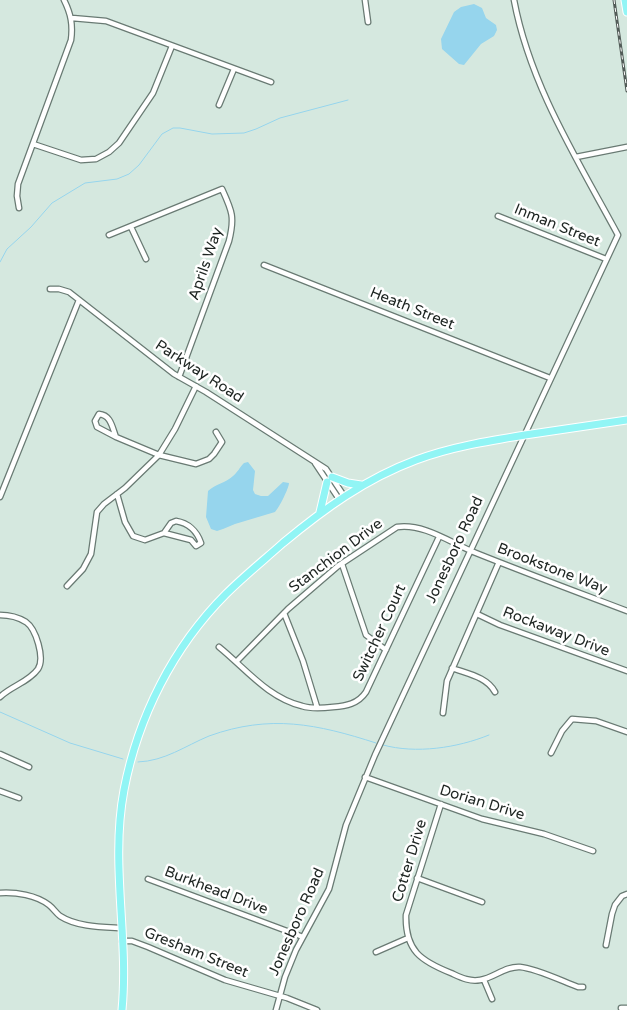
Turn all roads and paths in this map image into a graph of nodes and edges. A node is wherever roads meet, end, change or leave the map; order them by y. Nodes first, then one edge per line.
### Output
1 (64, 0) edge
2 (365, 0) edge
3 (514, 0) edge
4 (625, 0) edge
5 (627, 12) edge
6 (72, 18) junction
7 (368, 22) dead end
8 (172, 46) junction
9 (234, 69) junction
10 (272, 82) dead end
11 (219, 105) dead end
12 (32, 144) junction
13 (627, 147) edge
14 (576, 157) junction
15 (19, 208) dead end
16 (498, 216) dead end
17 (131, 227) junction
18 (109, 235) dead end
19 (146, 259) dead end
20 (606, 259) junction
21 (264, 265) dead end
22 (50, 289) dead end
23 (79, 300) junction
24 (179, 377) junction
25 (550, 378) junction
26 (196, 386) junction
27 (627, 420) edge
28 (216, 432) dead end
29 (523, 436) junction
30 (116, 437) junction
31 (159, 455) junction
32 (329, 479) junction
33 (362, 485) junction
34 (117, 494) junction
35 (0, 497) edge
36 (342, 497) junction
37 (320, 512) junction
38 (164, 533) junction
39 (439, 537) junction
40 (469, 550) junction
41 (499, 562) junction
42 (342, 564) junction
43 (68, 586) dead end
44 (627, 611) edge
45 (284, 613) junction
46 (477, 614) junction
47 (0, 615) edge
48 (219, 647) dead end
49 (386, 650) junction
50 (237, 661) junction
51 (452, 668) junction
52 (627, 671) edge
53 (495, 692) dead end
54 (0, 697) edge
55 (317, 707) junction
56 (443, 713) dead end
57 (627, 732) edge
58 (551, 753) dead end
59 (0, 754) edge
60 (29, 767) dead end
61 (365, 777) junction
62 (0, 790) edge
63 (19, 798) dead end
64 (441, 804) junction
65 (592, 852) dead end
66 (417, 878) junction
67 (148, 879) dead end
68 (0, 893) edge
69 (627, 894) edge
70 (482, 902) dead end
71 (121, 928) junction
72 (303, 937) junction
73 (408, 938) junction
74 (122, 941) junction
75 (606, 945) dead end
76 (376, 952) dead end
77 (484, 980) junction
78 (583, 987) dead end
79 (278, 995) junction
80 (492, 998) dead end
81 (621, 1008) dead end
82 (627, 1008) edge
83 (122, 1010) edge
84 (276, 1010) edge
85 (316, 1010) edge

1 - 6 street
2 - 7 street
3 - 14 street
4 - 5 main road
6 - 8 street
6 - 12 street
8 - 9 street
8 - 12 street
9 - 10 street
9 - 11 street
12 - 15 street
13 - 14 street
14 - 20 street, Jonesboro Road
16 - 20 street, Inman Street
17 - 18 street, Aprils Way
17 - 19 street
17 - 24 street, Aprils Way
20 - 25 street, Jonesboro Road
21 - 25 street, Heath Street
22 - 23 street, Parkway Road
23 - 24 street, Parkway Road
23 - 35 street
24 - 26 street, Parkway Road
25 - 29 street, Jonesboro Road
26 - 31 street
26 - 32 street, Parkway Road
27 - 29 main road
28 - 31 street
29 - 33 main road
29 - 40 street, Jonesboro Road
30 - 30 street
30 - 31 street
31 - 34 street
32 - 33 main road
32 - 36 street, Parkway Road
32 - 37 main road
33 - 36 main road
34 - 38 street
34 - 43 street
36 - 37 main road
37 - 71 main road
38 - 38 street
39 - 40 street, Stanchion Drive
39 - 42 street, Stanchion Drive
39 - 49 street, Switcher Court
40 - 41 street, Brookstone Way
40 - 61 street, Jonesboro Road
41 - 44 street, Brookstone Way
41 - 46 street
42 - 45 street, Stanchion Drive
42 - 49 street
45 - 50 street, Stanchion Drive
45 - 55 street
46 - 51 street
46 - 52 street, Rockaway Drive
47 - 54 street
48 - 50 street, Switcher Court
49 - 55 street, Switcher Court
50 - 55 street, Switcher Court
51 - 53 street
51 - 56 street
57 - 58 street
59 - 60 street
61 - 64 street, Dorian Drive
61 - 72 street, Jonesboro Road
62 - 63 street
64 - 65 street, Dorian Drive
64 - 66 street, Cotter Drive
66 - 70 street
66 - 73 street, Cotter Drive
67 - 72 street, Burkhead Drive
68 - 71 street
69 - 75 street
71 - 74 main road
72 - 79 street, Jonesboro Road
73 - 76 street
73 - 77 street
74 - 79 street, Gresham Street
74 - 83 main road
77 - 78 street
77 - 80 street
79 - 84 street, Jonesboro Road
79 - 85 street, Gresham Street
81 - 82 street

